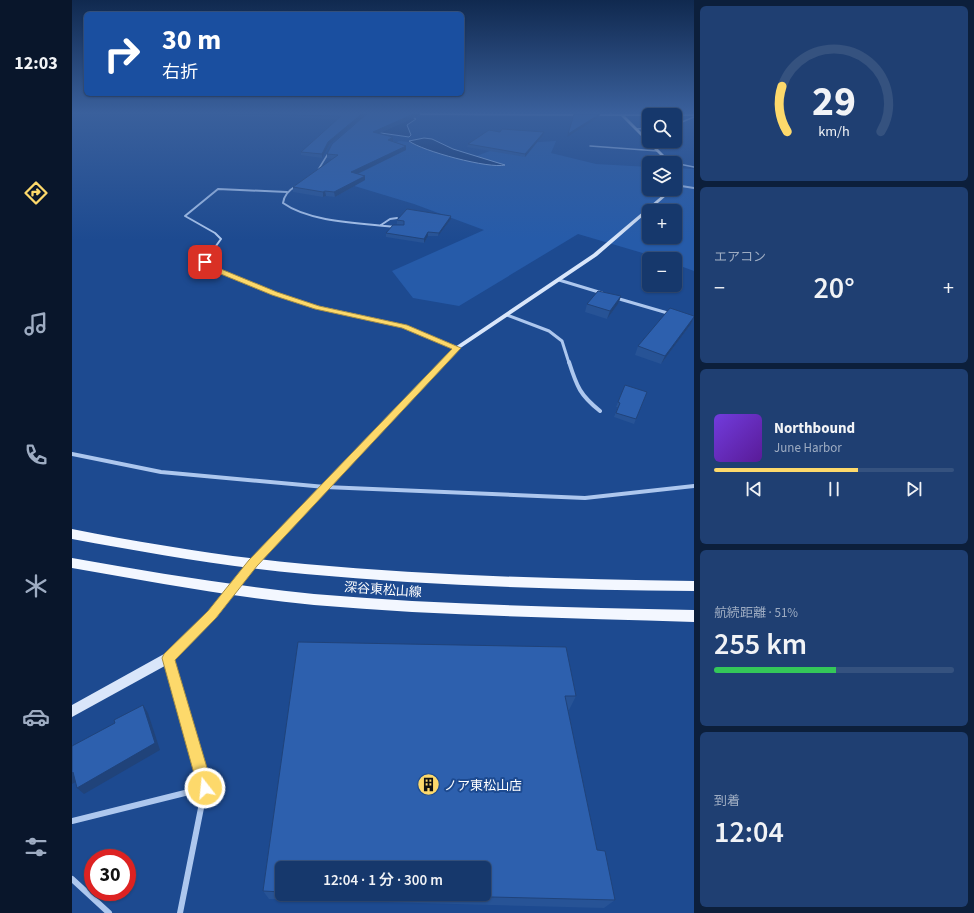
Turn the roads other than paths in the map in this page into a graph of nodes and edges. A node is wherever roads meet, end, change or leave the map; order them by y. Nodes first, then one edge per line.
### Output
1 (326, 155) edge
2 (682, 163) edge
3 (694, 167) edge
4 (315, 172) edge
5 (298, 184) edge
6 (682, 185) edge
7 (694, 188) edge
8 (288, 192) junction
9 (664, 196) edge
10 (397, 218) edge
11 (381, 224) junction
12 (402, 227) edge
13 (559, 280) junction
14 (604, 294) edge
15 (611, 296) edge
16 (507, 315) junction
17 (679, 317) edge
18 (457, 348) junction
19 (600, 411) dead end
20 (72, 454) edge
21 (694, 486) edge
22 (325, 487) junction
23 (72, 534) edge
24 (72, 562) edge
25 (253, 563) junction
26 (694, 586) edge
27 (233, 588) junction
28 (694, 616) edge
29 (168, 658) junction
30 (72, 711) edge
31 (205, 788) junction
32 (72, 821) edge
33 (72, 879) edge
34 (109, 913) edge
35 (180, 913) edge

1 - 4 street
2 - 3 street
5 - 8 street
6 - 7 street
8 - 11 street
8 - 18 street
9 - 13 street
10 - 11 street
11 - 12 street
13 - 14 street
13 - 16 street
15 - 17 street
16 - 18 street
16 - 19 street
18 - 22 street
20 - 22 street
21 - 22 street
22 - 25 street
23 - 25 main road, 深谷東松山線
24 - 27 main road, 深谷東松山線
25 - 26 main road, 深谷東松山線
25 - 27 street
27 - 28 main road, 深谷東松山線
27 - 29 street
29 - 30 street
29 - 31 street
31 - 32 street
31 - 35 street
33 - 34 street

